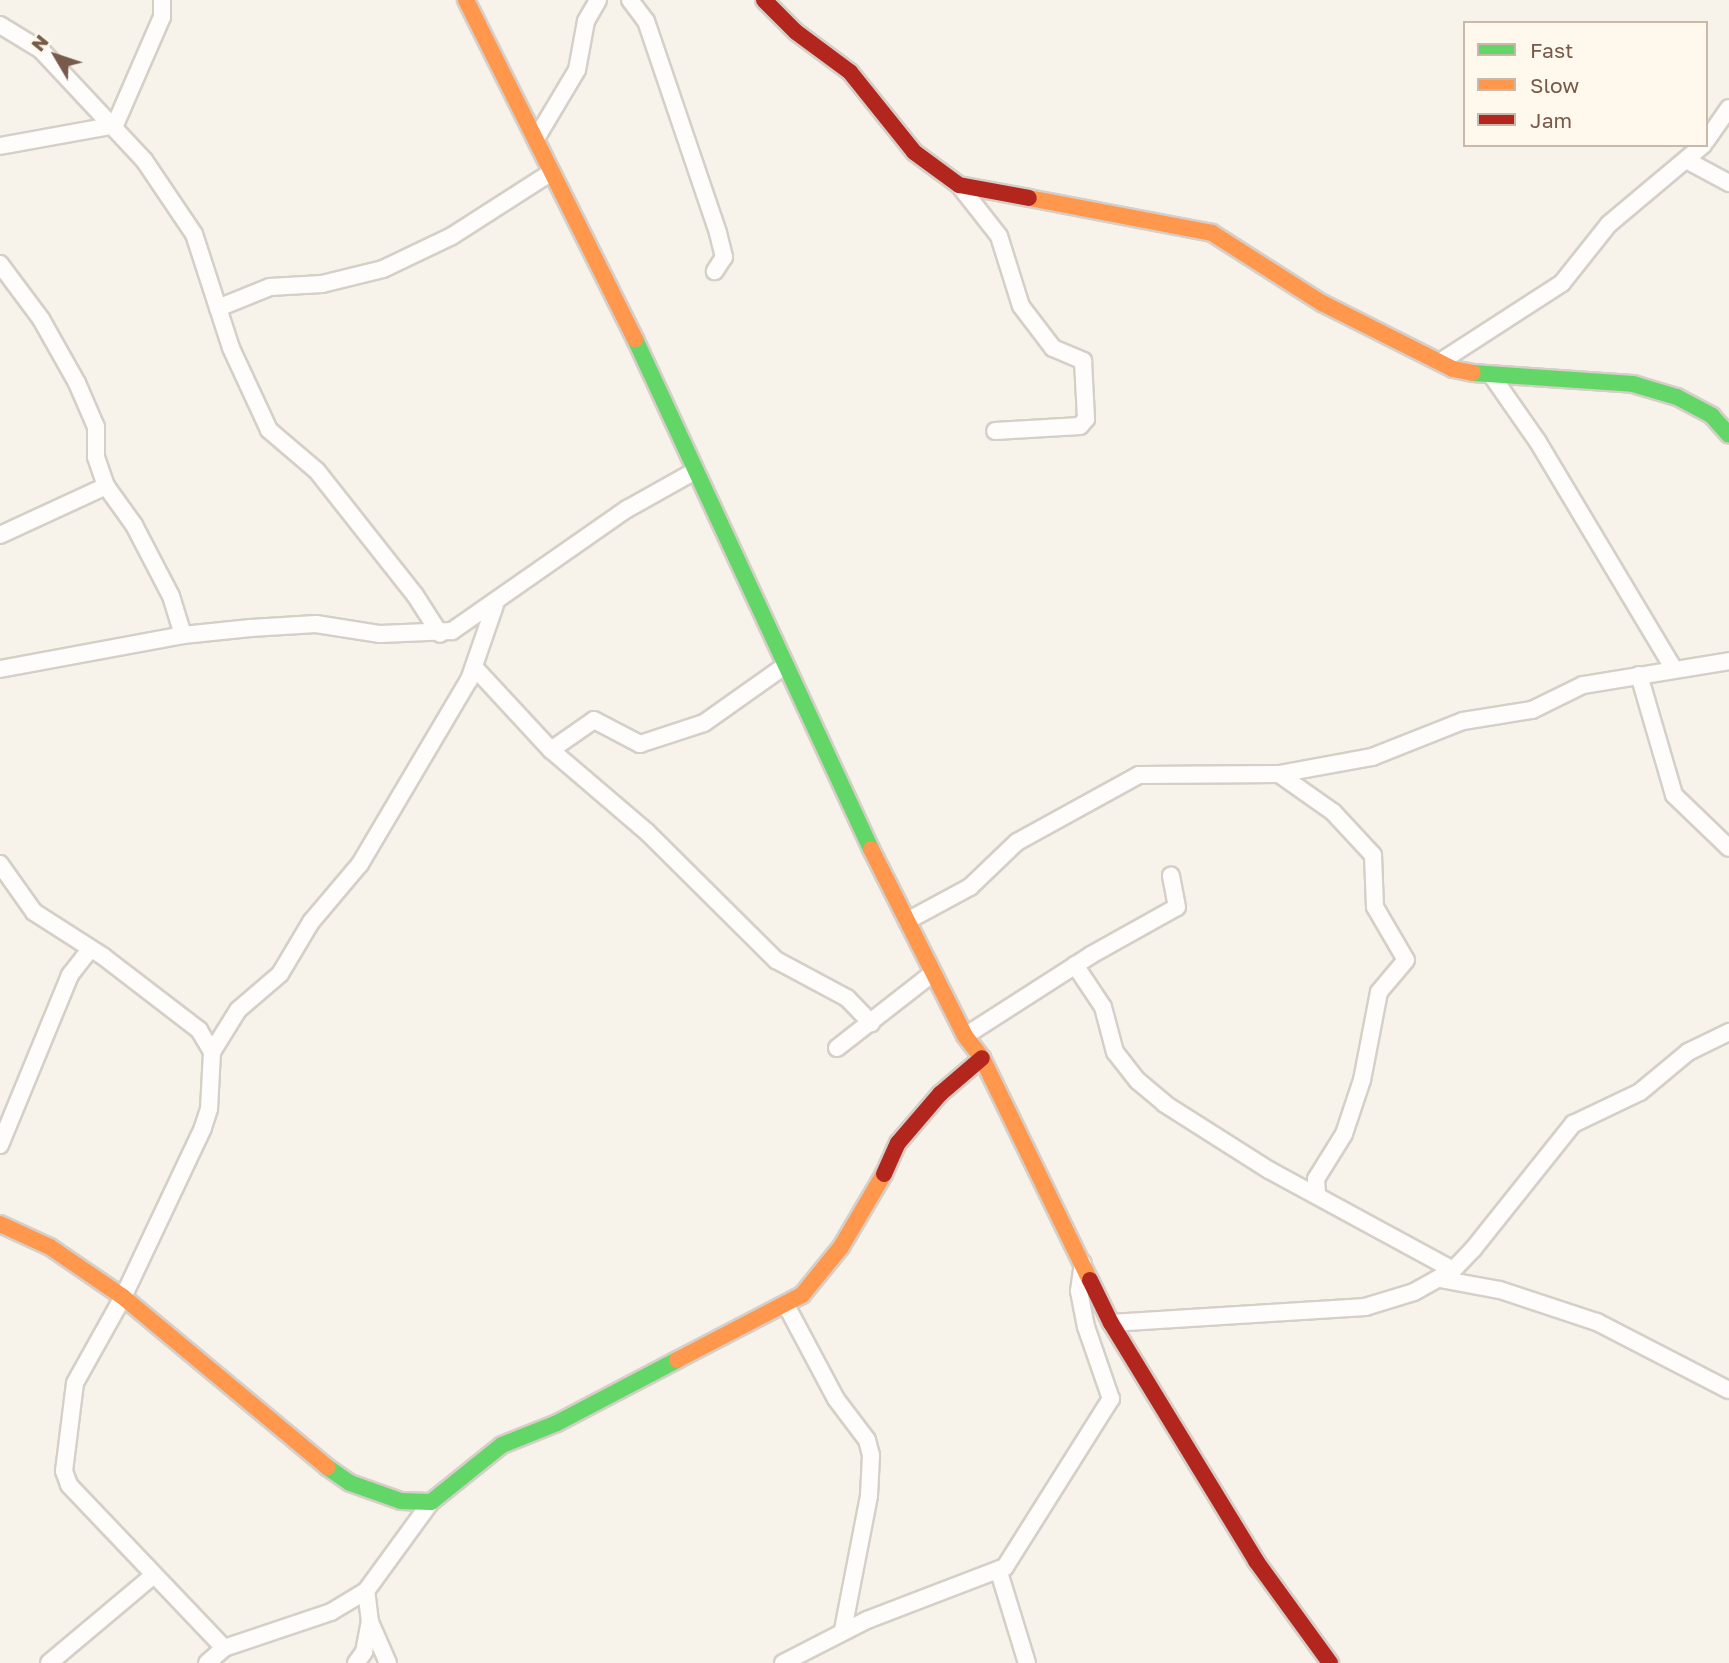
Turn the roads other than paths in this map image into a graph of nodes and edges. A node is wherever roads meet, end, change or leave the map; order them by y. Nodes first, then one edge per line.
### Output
1 (162, 0) edge
2 (467, 0) edge
3 (598, 0) edge
4 (630, 0) edge
5 (764, 0) edge
6 (0, 25) edge
7 (1729, 108) edge
8 (115, 125) junction
9 (537, 137) junction
10 (1708, 138) edge
11 (0, 146) edge
12 (1701, 147) edge
13 (1688, 161) junction
14 (550, 173) junction
15 (1729, 183) edge
16 (959, 185) junction
17 (0, 264) edge
18 (715, 271) dead end
19 (218, 308) junction
20 (1440, 362) junction
21 (1492, 376) junction
22 (995, 431) dead end
23 (1728, 433) edge
24 (695, 471) junction
25 (106, 486) junction
26 (0, 535) edge
27 (495, 604) junction
28 (440, 634) junction
29 (183, 635) junction
30 (1729, 661) edge
31 (783, 667) junction
32 (475, 668) junction
33 (1674, 668) junction
34 (0, 669) edge
35 (1639, 676) junction
36 (551, 750) junction
37 (1279, 774) junction
38 (1729, 848) edge
39 (0, 863) edge
40 (1171, 876) dead end
41 (907, 920) junction
42 (90, 948) junction
43 (1075, 965) junction
44 (933, 973) junction
45 (871, 1023) junction
46 (1729, 1032) edge
47 (965, 1036) junction
48 (837, 1048) dead end
49 (212, 1052) junction
50 (982, 1058) junction
51 (0, 1145) edge
52 (1317, 1195) junction
53 (0, 1224) edge
54 (1083, 1263) junction
55 (1446, 1274) junction
56 (123, 1297) junction
57 (786, 1305) junction
58 (1111, 1324) junction
59 (1729, 1390) edge
60 (431, 1502) junction
61 (999, 1572) junction
62 (154, 1575) junction
63 (366, 1591) junction
64 (370, 1622) junction
65 (843, 1630) junction
66 (223, 1648) junction
67 (358, 1662) edge
68 (49, 1663) edge
69 (207, 1663) edge
70 (388, 1663) edge
71 (783, 1663) edge
72 (1027, 1663) edge
73 (1330, 1663) edge

1 - 8 street
2 - 9 street
3 - 9 street
4 - 18 street
5 - 16 street
6 - 8 street
7 - 10 street
8 - 11 street
8 - 19 street
9 - 14 street
12 - 13 street
13 - 15 street
13 - 20 street
14 - 19 street
14 - 24 street
16 - 20 street
16 - 22 street
17 - 25 street
19 - 28 street
20 - 21 street
21 - 23 street
21 - 33 street
24 - 27 street
24 - 31 street
25 - 26 street
25 - 29 street
27 - 28 street
27 - 32 street
28 - 29 street
29 - 34 street
30 - 33 street
31 - 36 street
31 - 41 street
32 - 36 street
32 - 49 street
33 - 35 street
35 - 37 street
35 - 38 street
36 - 45 street
37 - 41 street
37 - 52 street
39 - 42 street
40 - 43 street
41 - 44 street
42 - 49 street
42 - 51 street
43 - 47 street
43 - 52 street
44 - 45 street
44 - 47 street
45 - 48 street
46 - 55 street
47 - 50 street
49 - 56 street
50 - 54 street
50 - 57 street
52 - 55 street
53 - 56 street
54 - 58 street
54 - 61 street
55 - 58 street
55 - 59 street
56 - 60 street
56 - 62 street
57 - 60 street
57 - 65 street
58 - 73 street
60 - 63 street
61 - 65 street
61 - 72 street
62 - 66 street
62 - 68 street
63 - 64 street
63 - 66 street
64 - 67 street
64 - 70 street
65 - 71 street
66 - 69 street

